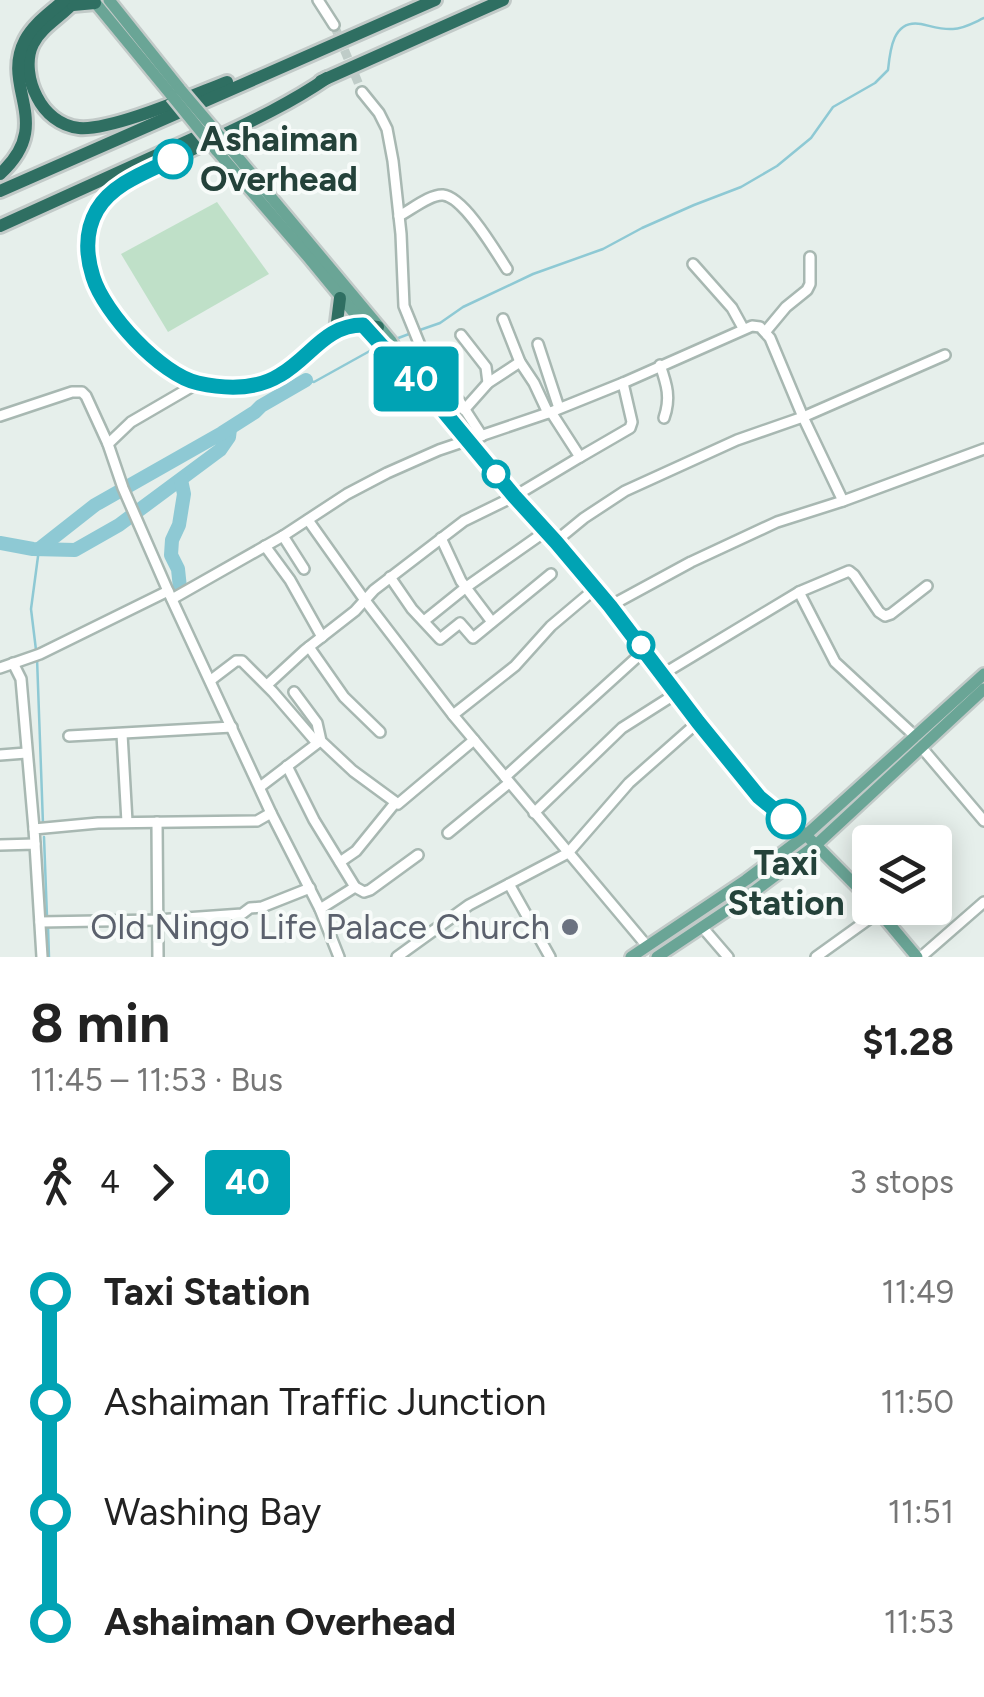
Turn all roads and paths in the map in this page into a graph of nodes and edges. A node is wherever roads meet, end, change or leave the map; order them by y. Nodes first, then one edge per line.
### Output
1 (318, 0) edge
2 (435, 0) edge
3 (503, 0) edge
4 (99, 1) edge
5 (71, 2) edge
6 (334, 25) tunnel mouth
7 (315, 53) junction
8 (327, 78) junction
9 (362, 92) tunnel mouth
10 (220, 146) junction
11 (0, 174) edge
12 (0, 191) edge
13 (399, 216) junction
14 (0, 226) edge
15 (810, 256) dead end
16 (693, 264) dead end
17 (507, 269) dead end
18 (340, 298) junction
19 (503, 319) dead end
20 (363, 325) junction
21 (378, 327) junction
22 (743, 328) junction
23 (336, 330) junction
24 (766, 332) junction
25 (462, 335) dead end
26 (538, 344) dead end
27 (945, 354) dead end
28 (520, 362) junction
29 (428, 365) junction
30 (660, 365) junction
31 (410, 372) junction
32 (198, 383) junction
33 (488, 383) junction
34 (623, 384) junction
35 (464, 410) junction
36 (553, 411) junction
37 (0, 416) edge
38 (803, 417) junction
39 (664, 418) dead end
40 (482, 436) junction
41 (468, 442) junction
42 (108, 444) junction
43 (984, 449) edge
44 (580, 457) junction
45 (514, 496) junction
46 (843, 501) junction
47 (308, 520) junction
48 (546, 532) junction
49 (283, 536) junction
50 (441, 538) junction
51 (556, 542) junction
52 (265, 546) junction
53 (304, 569) dead end
54 (551, 574) dead end
55 (390, 577) junction
56 (927, 586) dead end
57 (465, 588) junction
58 (596, 588) junction
59 (799, 592) junction
60 (170, 595) junction
61 (364, 600) junction
62 (610, 606) junction
63 (424, 621) junction
64 (492, 622) junction
65 (322, 637) junction
66 (309, 646) junction
67 (645, 650) junction
68 (13, 663) junction
69 (0, 668) edge
70 (663, 674) junction
71 (984, 674) edge
72 (211, 680) junction
73 (266, 685) junction
74 (984, 690) edge
75 (294, 692) dead end
76 (676, 693) junction
77 (453, 715) junction
78 (698, 722) junction
79 (232, 727) junction
80 (380, 732) dead end
81 (122, 734) junction
82 (69, 736) dead end
83 (474, 740) junction
84 (319, 742) junction
85 (919, 743) junction
86 (26, 754) junction
87 (0, 755) edge
88 (287, 766) junction
89 (507, 780) junction
90 (260, 788) junction
91 (395, 803) junction
92 (272, 813) junction
93 (534, 814) junction
94 (984, 821) edge
95 (127, 822) junction
96 (157, 822) junction
97 (34, 829) junction
98 (448, 833) dead end
99 (806, 835) junction
100 (0, 844) edge
101 (34, 844) junction
102 (816, 845) junction
103 (568, 853) junction
104 (418, 855) dead end
105 (340, 862) junction
106 (852, 882) edge
107 (509, 884) junction
108 (355, 887) junction
109 (310, 888) junction
110 (984, 902) edge
111 (320, 909) junction
112 (157, 920) junction
113 (40, 922) junction
114 (857, 925) edge
115 (892, 925) edge
116 (702, 928) junction
117 (647, 946) junction
118 (42, 957) edge
119 (158, 957) edge
120 (339, 957) edge
121 (397, 957) edge
122 (550, 957) edge
123 (631, 957) edge
124 (657, 957) edge
125 (728, 957) edge
126 (816, 957) edge
127 (919, 957) edge

1 - 6 street
2 - 7 highway
3 - 8 highway
4 - 5 highway
4 - 10 main road, bridge
5 - 7 highway
5 - 11 highway
7 - 12 highway
8 - 14 highway
8 - 32 highway
9 - 13 street
10 - 18 main road
10 - 21 main road
13 - 17 street
13 - 29 street
15 - 24 street
16 - 22 street
18 - 20 main road
18 - 23 highway
19 - 28 street
20 - 21 highway
20 - 23 highway
20 - 31 main road
21 - 31 main road
22 - 24 street
22 - 30 street
23 - 32 highway
24 - 38 street
25 - 33 street
26 - 36 street
27 - 38 street
28 - 33 street
28 - 36 street
29 - 31 street
29 - 35 street
30 - 34 street
30 - 39 street
31 - 41 main road
32 - 42 street
33 - 35 street
34 - 36 street
34 - 44 street
35 - 40 street
36 - 40 street
36 - 44 street
37 - 42 street
38 - 46 street
38 - 51 street
40 - 41 street
41 - 45 main road
41 - 47 street
42 - 60 street
43 - 46 street
44 - 45 street
45 - 48 main road
45 - 50 street
46 - 62 street
47 - 49 street
47 - 61 street
48 - 51 main road
48 - 57 street
49 - 52 street
49 - 53 street
50 - 55 street
50 - 57 street
51 - 58 main road
52 - 60 street
52 - 65 street
54 - 64 street
55 - 61 street
55 - 63 street
56 - 59 street
57 - 63 street
57 - 64 street
58 - 62 main road
58 - 77 street
59 - 70 street
59 - 85 street
60 - 68 street
60 - 72 street
61 - 65 street
61 - 77 street
62 - 67 main road
63 - 64 street
65 - 66 street
66 - 73 street
66 - 80 street
67 - 70 main road
67 - 89 street
68 - 69 street
68 - 86 street
70 - 76 main road
71 - 85 main road
72 - 73 street
72 - 79 street
73 - 84 street
74 - 85 main road
75 - 84 street
76 - 78 main road
76 - 93 street
77 - 83 street
78 - 99 main road
78 - 103 street
79 - 81 street
79 - 90 street
81 - 82 street
81 - 95 street
83 - 89 street
83 - 91 street
84 - 88 street
84 - 91 street
85 - 94 street
85 - 99 main road
85 - 102 main road
86 - 87 street
86 - 97 street
88 - 90 street
88 - 105 street
89 - 93 street
89 - 98 street
90 - 92 street
91 - 105 street
92 - 96 street
92 - 109 street
93 - 103 street
95 - 96 street
95 - 97 street
96 - 112 street
97 - 101 street
99 - 102 main road
99 - 117 main road
100 - 101 street
101 - 113 street
102 - 106 main road
102 - 116 main road
103 - 107 street
103 - 117 street
104 - 108 street
105 - 108 street
107 - 121 street
107 - 122 street
108 - 111 street
109 - 111 street
109 - 112 street
110 - 127 street
111 - 120 street
112 - 113 street
112 - 119 street
113 - 118 street
114 - 126 street
115 - 127 main road
116 - 124 main road
116 - 125 street
117 - 123 main road

